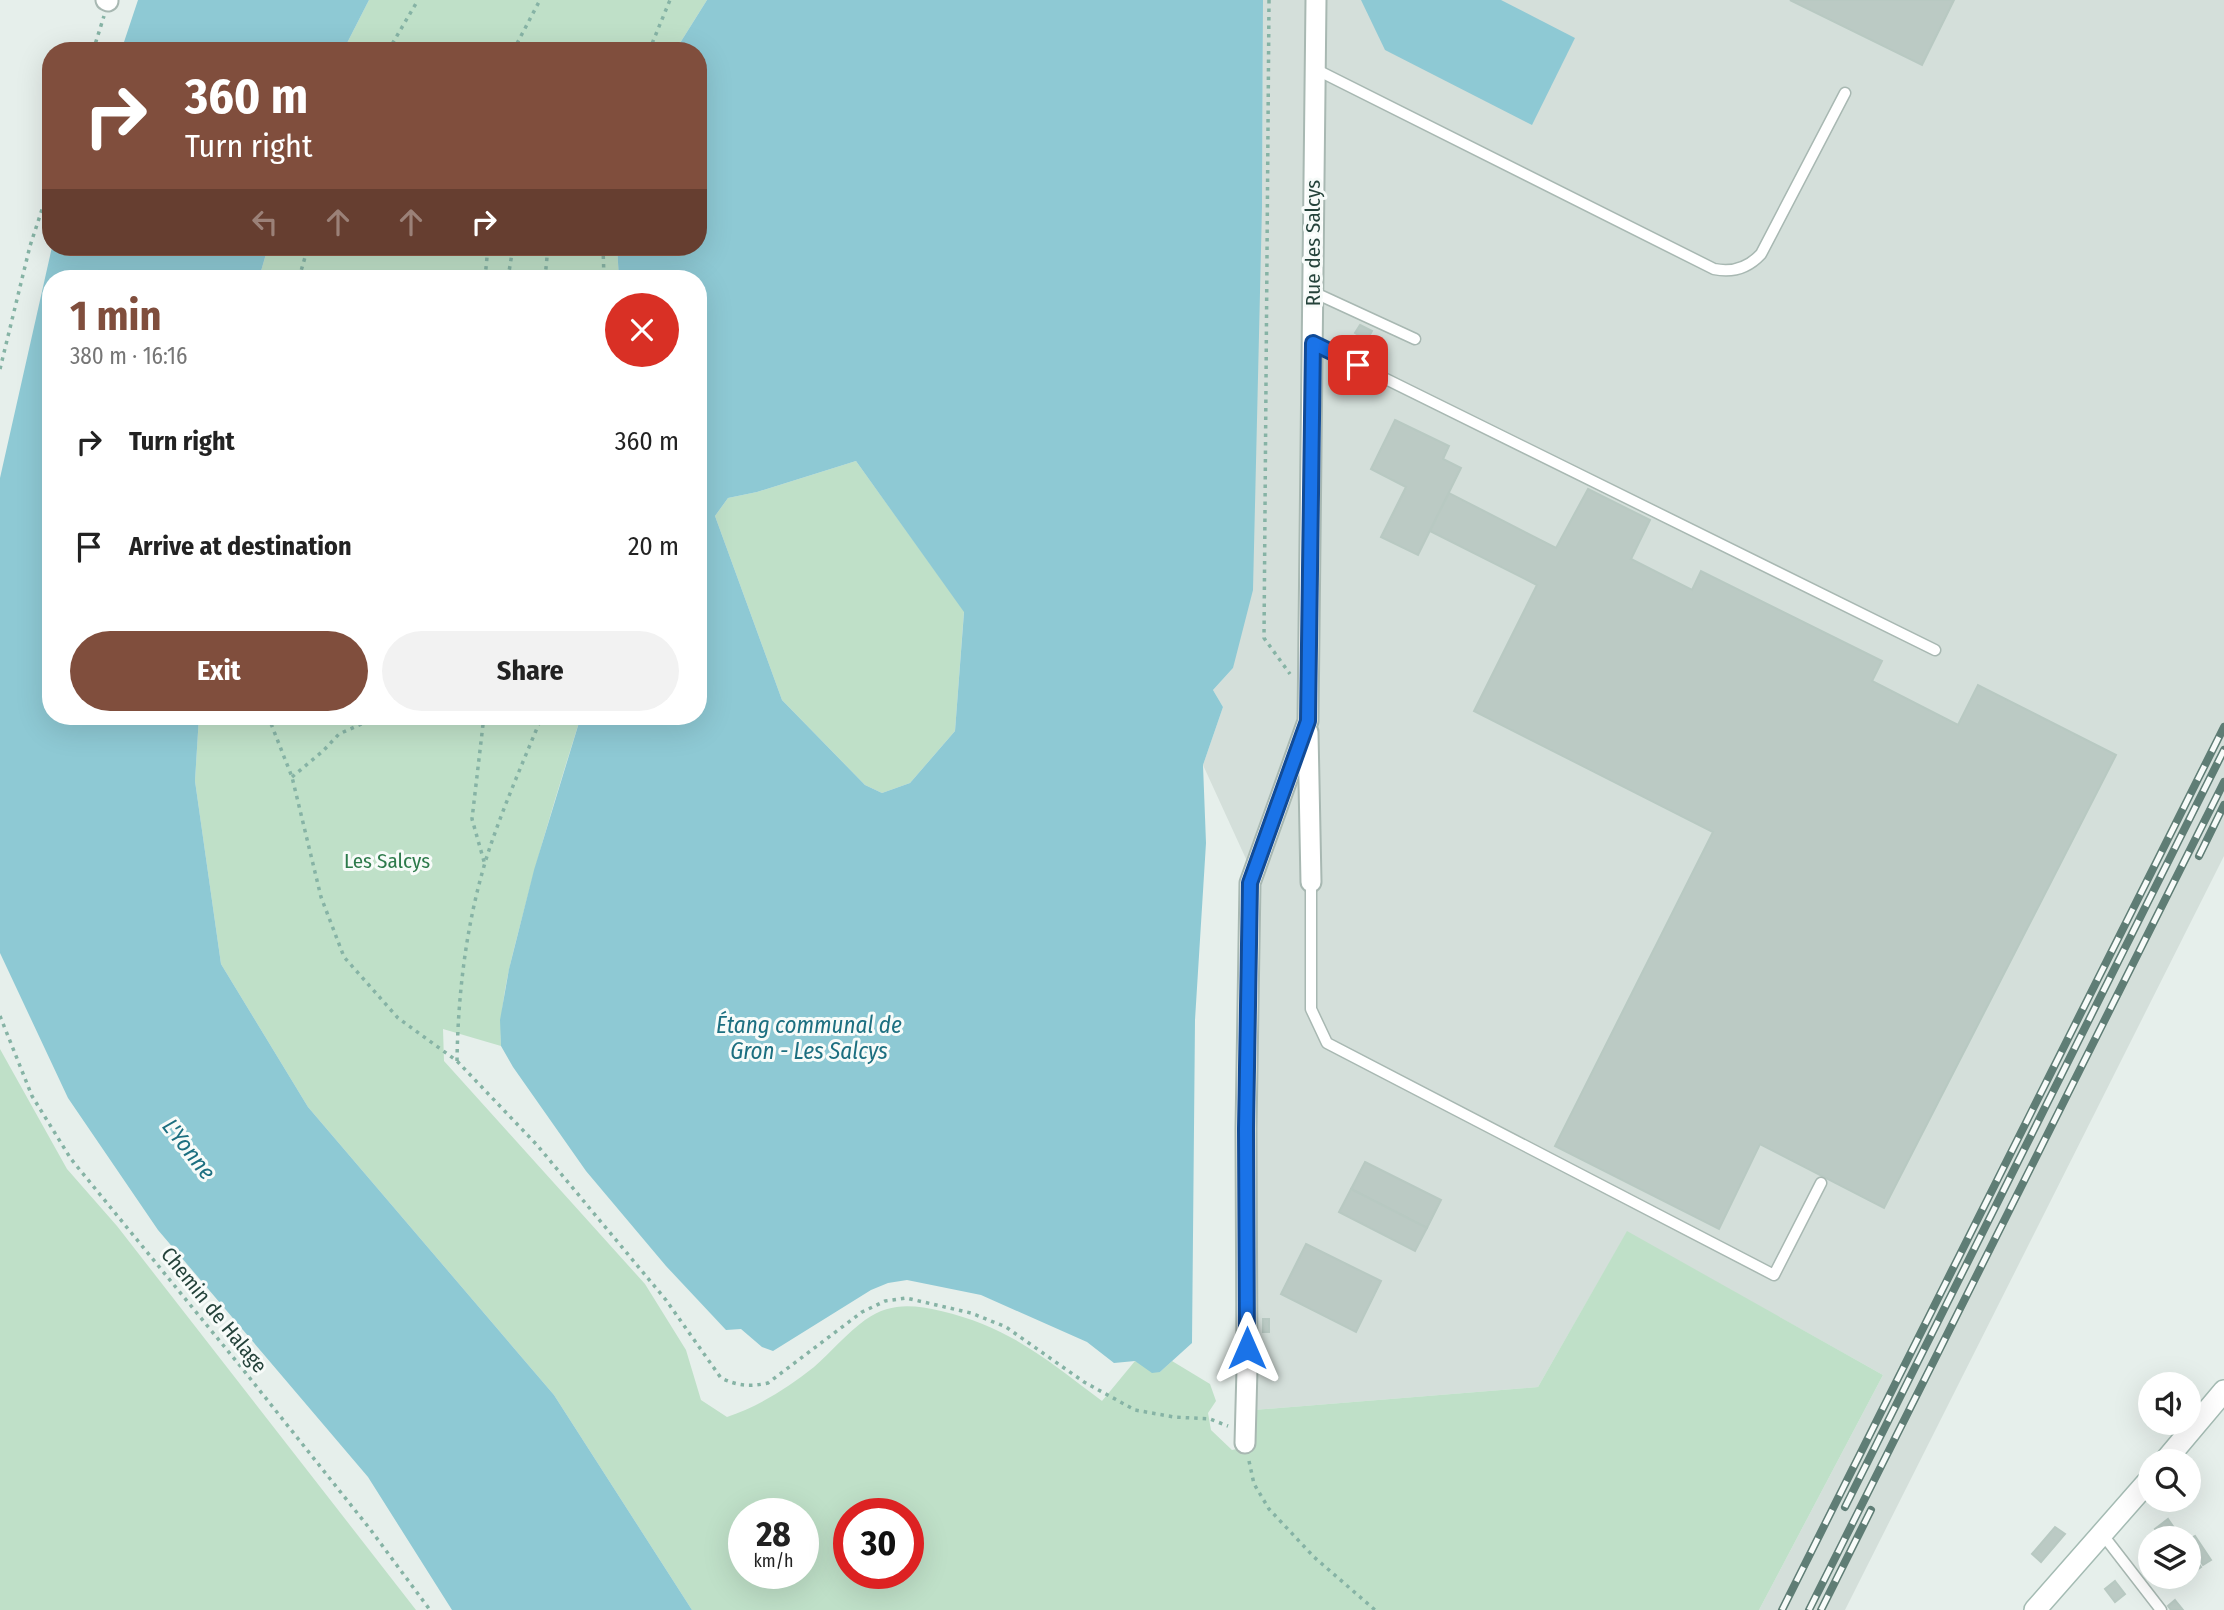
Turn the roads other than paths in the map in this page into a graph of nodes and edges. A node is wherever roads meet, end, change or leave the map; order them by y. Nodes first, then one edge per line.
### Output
1 (1316, 0) edge
2 (1315, 69) junction
3 (1845, 93) dead end
4 (1313, 292) junction
5 (1415, 339) dead end
6 (1313, 343) junction
7 (1936, 650) dead end
8 (1308, 721) junction
9 (1311, 883) joint
10 (1821, 1183) dead end
11 (2224, 1391) edge
12 (1245, 1443) road end
13 (2175, 1449) edge
14 (2138, 1493) edge
15 (2103, 1535) junction
16 (2035, 1610) edge
17 (2161, 1610) edge

1 - 2 street, Rue des Salcys
2 - 3 lane
2 - 4 street, Rue des Salcys
4 - 5 lane
4 - 6 street, Rue des Salcys
6 - 7 lane
6 - 8 street, Rue des Salcys
8 - 9 street
8 - 12 street, Rue des Salcys
9 - 10 lane
11 - 13 main road
14 - 15 main road
15 - 16 main road
15 - 17 lane

